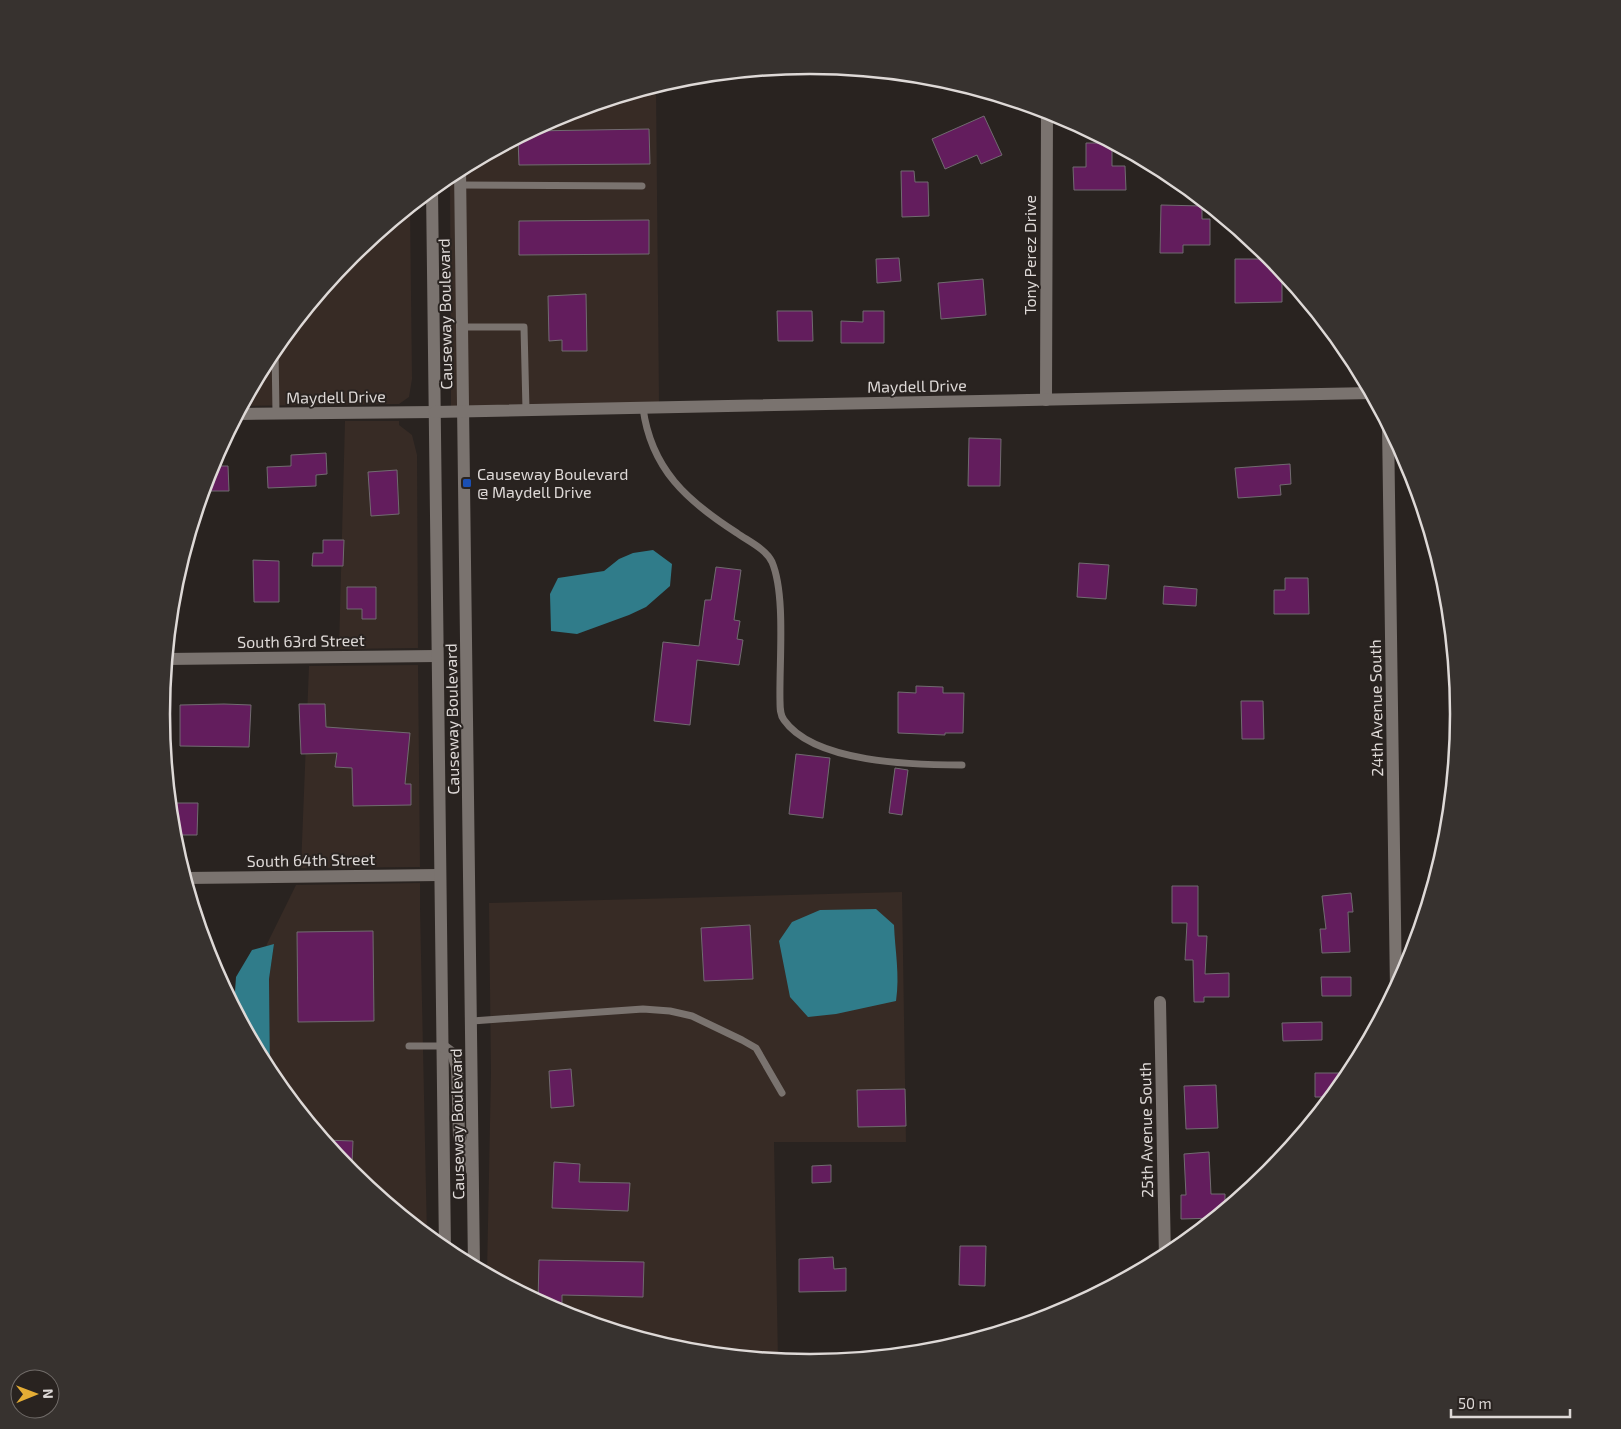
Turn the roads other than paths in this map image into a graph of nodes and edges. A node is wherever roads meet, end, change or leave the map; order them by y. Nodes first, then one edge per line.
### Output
1 (1047, 120) edge
2 (460, 179) edge
3 (460, 186) junction
4 (642, 186) dead end
5 (432, 198) edge
6 (461, 327) junction
7 (275, 363) edge
8 (1364, 393) edge
9 (1046, 400) junction
10 (643, 408) junction
11 (526, 410) junction
12 (462, 411) junction
13 (435, 412) junction
14 (245, 414) edge
15 (276, 414) junction
16 (1388, 438) edge
17 (437, 656) junction
18 (172, 659) edge
19 (962, 765) dead end
20 (439, 875) junction
21 (191, 878) edge
22 (1396, 974) edge
23 (1160, 1002) dead end
24 (472, 1021) junction
25 (409, 1046) dead end
26 (442, 1046) junction
27 (782, 1093) dead end
28 (474, 1176) junction
29 (445, 1240) edge
30 (1165, 1248) edge
31 (474, 1259) edge

1 - 9 street, Tony Perez Drive
2 - 3 street, Causeway Boulevard
3 - 4 lane
3 - 6 street, Causeway Boulevard
5 - 13 street, Causeway Boulevard
6 - 11 lane
6 - 12 street, Causeway Boulevard
7 - 15 lane
8 - 9 street, Maydell Drive
9 - 10 street, Maydell Drive
10 - 11 street, Maydell Drive
10 - 19 lane
11 - 12 street, Maydell Drive
12 - 13 street, Maydell Drive
12 - 24 street, Causeway Boulevard
13 - 15 street, Maydell Drive
13 - 17 street, Causeway Boulevard
14 - 15 street, Maydell Drive
16 - 22 street, 24th Avenue South
17 - 18 street, South 63rd Street
17 - 20 street, Causeway Boulevard
20 - 21 street, South 64th Street
20 - 26 street, Causeway Boulevard
23 - 30 street, 25th Avenue South
24 - 27 lane
24 - 28 street, Causeway Boulevard
25 - 26 lane
26 - 28 street
26 - 29 street, Causeway Boulevard
28 - 31 street, Causeway Boulevard

